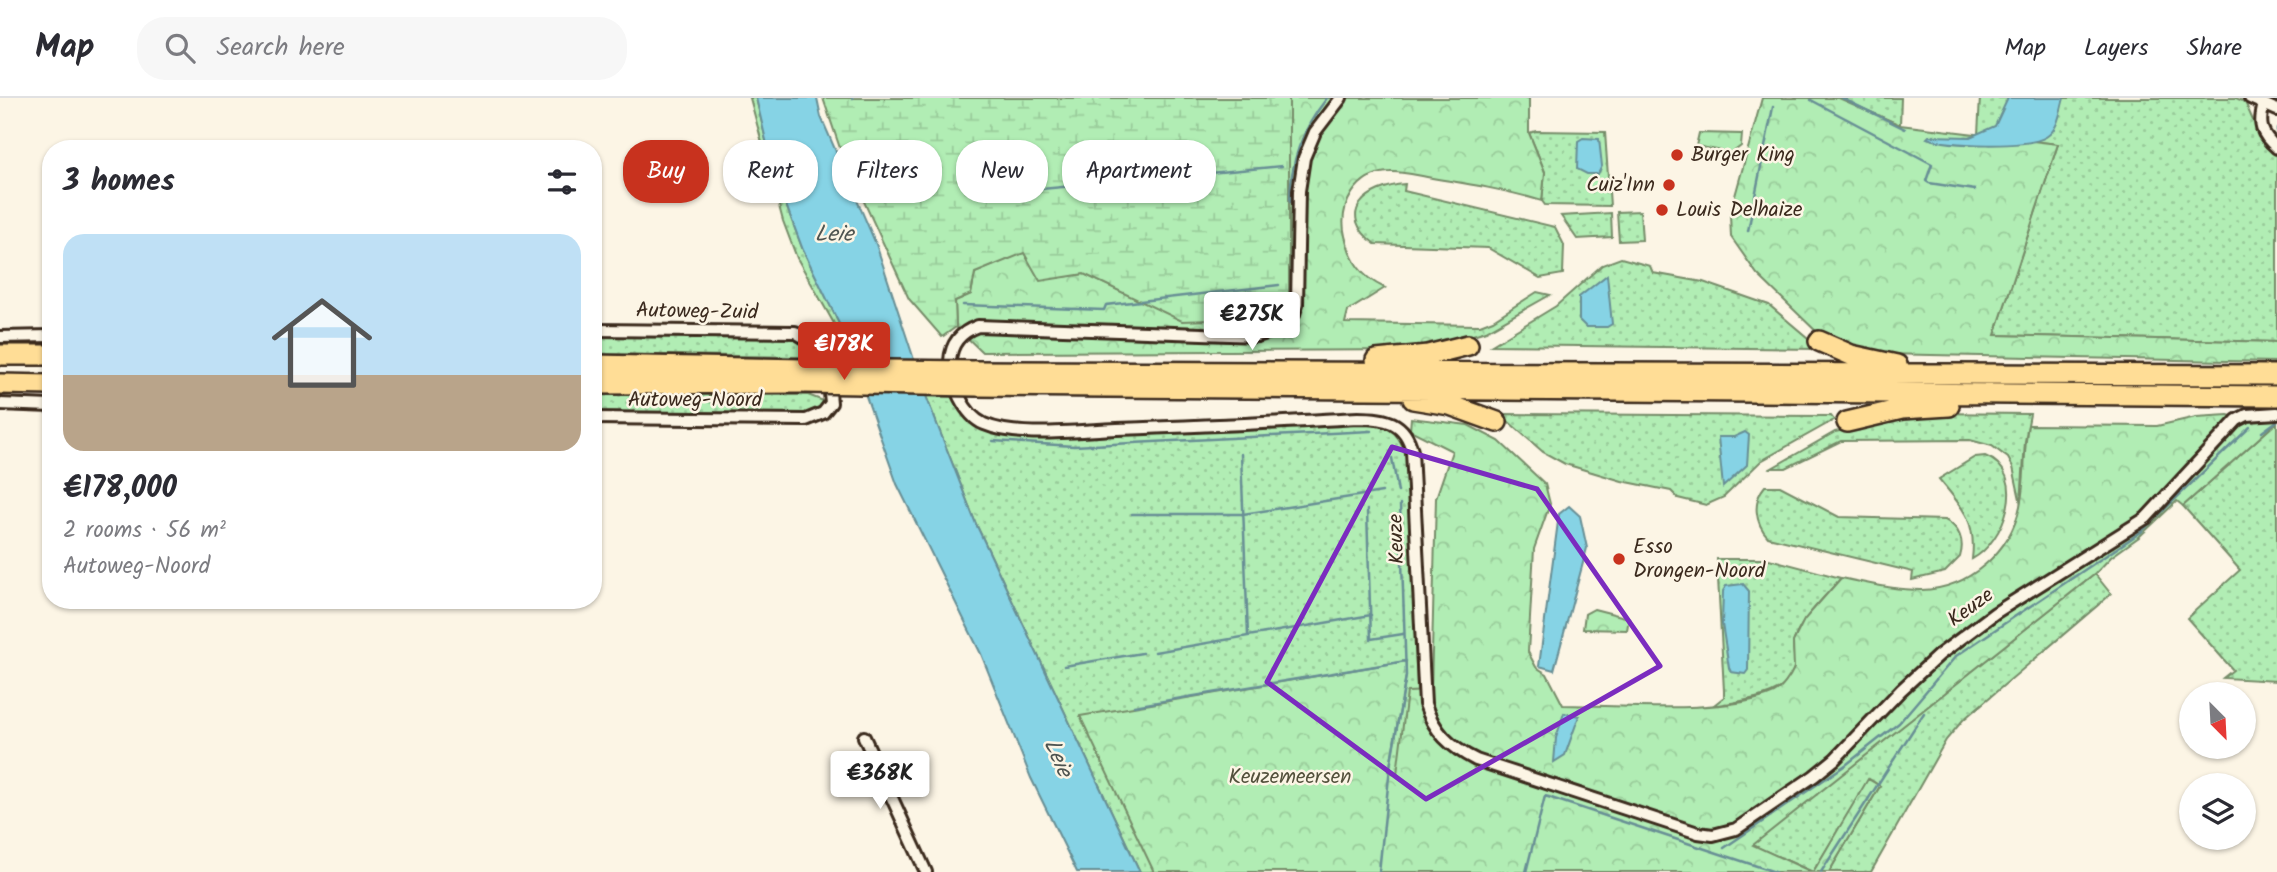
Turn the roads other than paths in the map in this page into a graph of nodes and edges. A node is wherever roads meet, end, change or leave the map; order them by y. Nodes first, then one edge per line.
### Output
1 (1340, 98) edge
2 (2250, 98) edge
3 (2264, 104) junction
4 (2277, 110) edge
5 (2277, 148) edge
6 (602, 330) edge
7 (42, 336) edge
8 (0, 337) edge
9 (1819, 341) dead end
10 (1468, 345) dead end
11 (0, 355) edge
12 (42, 355) edge
13 (602, 365) edge
14 (1238, 371) junction
15 (1939, 374) junction
16 (2277, 375) edge
17 (803, 376) junction
18 (975, 378) junction
19 (0, 384) edge
20 (602, 384) edge
21 (42, 385) edge
22 (1378, 389) junction
23 (2179, 395) junction
24 (2277, 396) edge
25 (831, 403) joint
26 (0, 404) edge
27 (42, 406) edge
28 (2277, 413) edge
29 (602, 418) edge
30 (1497, 422) dead end
31 (1847, 422) dead end
32 (864, 737) dead end
33 (926, 872) edge

1 - 28 street, Keuze
2 - 3 street
3 - 4 street
3 - 5 street
6 - 25 street, Autoweg-Zuid
7 - 8 street
9 - 15 highway
10 - 14 highway
11 - 12 highway
13 - 17 highway
14 - 15 highway
14 - 18 highway
15 - 16 highway
17 - 18 highway, bridge
17 - 20 highway
18 - 22 highway
19 - 21 highway
22 - 23 highway
22 - 30 highway
23 - 24 highway
23 - 31 highway
25 - 29 street, Autoweg-Noord
26 - 27 street
32 - 33 street

